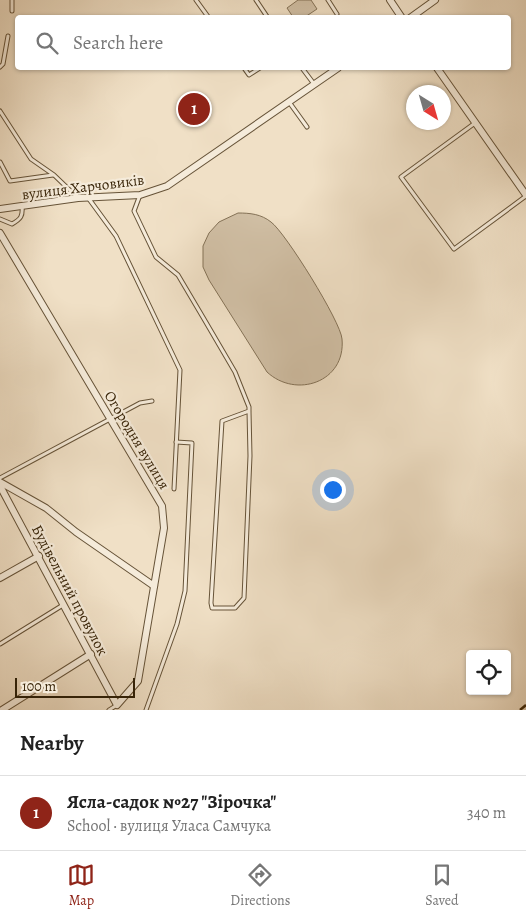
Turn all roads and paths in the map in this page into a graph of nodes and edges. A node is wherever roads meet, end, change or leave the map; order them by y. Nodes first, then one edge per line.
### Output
1 (12, 0) edge
2 (196, 0) edge
3 (256, 0) edge
4 (328, 0) edge
5 (390, 0) edge
6 (436, 0) edge
7 (12, 11) dead end
8 (337, 14) dead end
9 (207, 15) edge
10 (266, 15) edge
11 (400, 15) edge
12 (414, 15) edge
13 (8, 36) dead end
14 (0, 67) edge
15 (245, 70) edge
16 (257, 70) edge
17 (304, 70) edge
18 (335, 70) edge
19 (438, 70) edge
20 (314, 84) junction
21 (289, 102) junction
22 (0, 111) edge
23 (475, 122) junction
24 (307, 127) dead end
25 (0, 162) edge
26 (54, 175) junction
27 (140, 195) junction
28 (526, 196) edge
29 (78, 198) junction
30 (88, 198) junction
31 (22, 206) junction
32 (0, 209) edge
33 (0, 219) edge
34 (0, 233) edge
35 (152, 402) dead end
36 (249, 411) junction
37 (109, 419) junction
38 (176, 442) junction
39 (0, 478) edge
40 (0, 482) edge
41 (0, 486) edge
42 (174, 489) dead end
43 (39, 556) junction
44 (0, 578) edge
45 (154, 586) junction
46 (64, 604) junction
47 (0, 644) edge
48 (91, 654) junction
49 (117, 705) junction
50 (2, 710) edge
51 (110, 710) edge
52 (146, 710) edge

1 - 7 lane
2 - 9 lane
3 - 10 lane
4 - 8 lane
5 - 11 street
6 - 12 street
13 - 14 lane
15 - 16 lane
17 - 20 lane
18 - 20 street, вулиця Харчовиків
19 - 23 street
20 - 21 street, вулиця Харчовиків
21 - 24 lane
21 - 27 street, вулиця Харчовиків
22 - 26 lane
23 - 28 street
23 - 28 lane
25 - 26 lane
26 - 29 lane
27 - 30 street, вулиця Харчовиків
27 - 36 lane
29 - 30 street, вулиця Харчовиків
29 - 31 street, вулиця Харчовиків
30 - 38 lane
31 - 32 street, вулиця Харчовиків
31 - 33 lane
34 - 37 street, Огородня вулиця
35 - 37 lane
36 - 36 lane
37 - 39 lane
37 - 45 street, Огородня вулиця
38 - 42 lane
38 - 52 lane
40 - 45 street, Будівельний провулок
41 - 43 street, Будівельний провулок
43 - 44 street
43 - 46 street, Будівельний провулок
45 - 49 street, Огородня вулиця
46 - 47 lane
46 - 48 street, Будівельний провулок
48 - 49 street, Будівельний провулок
48 - 50 street
49 - 51 lane

